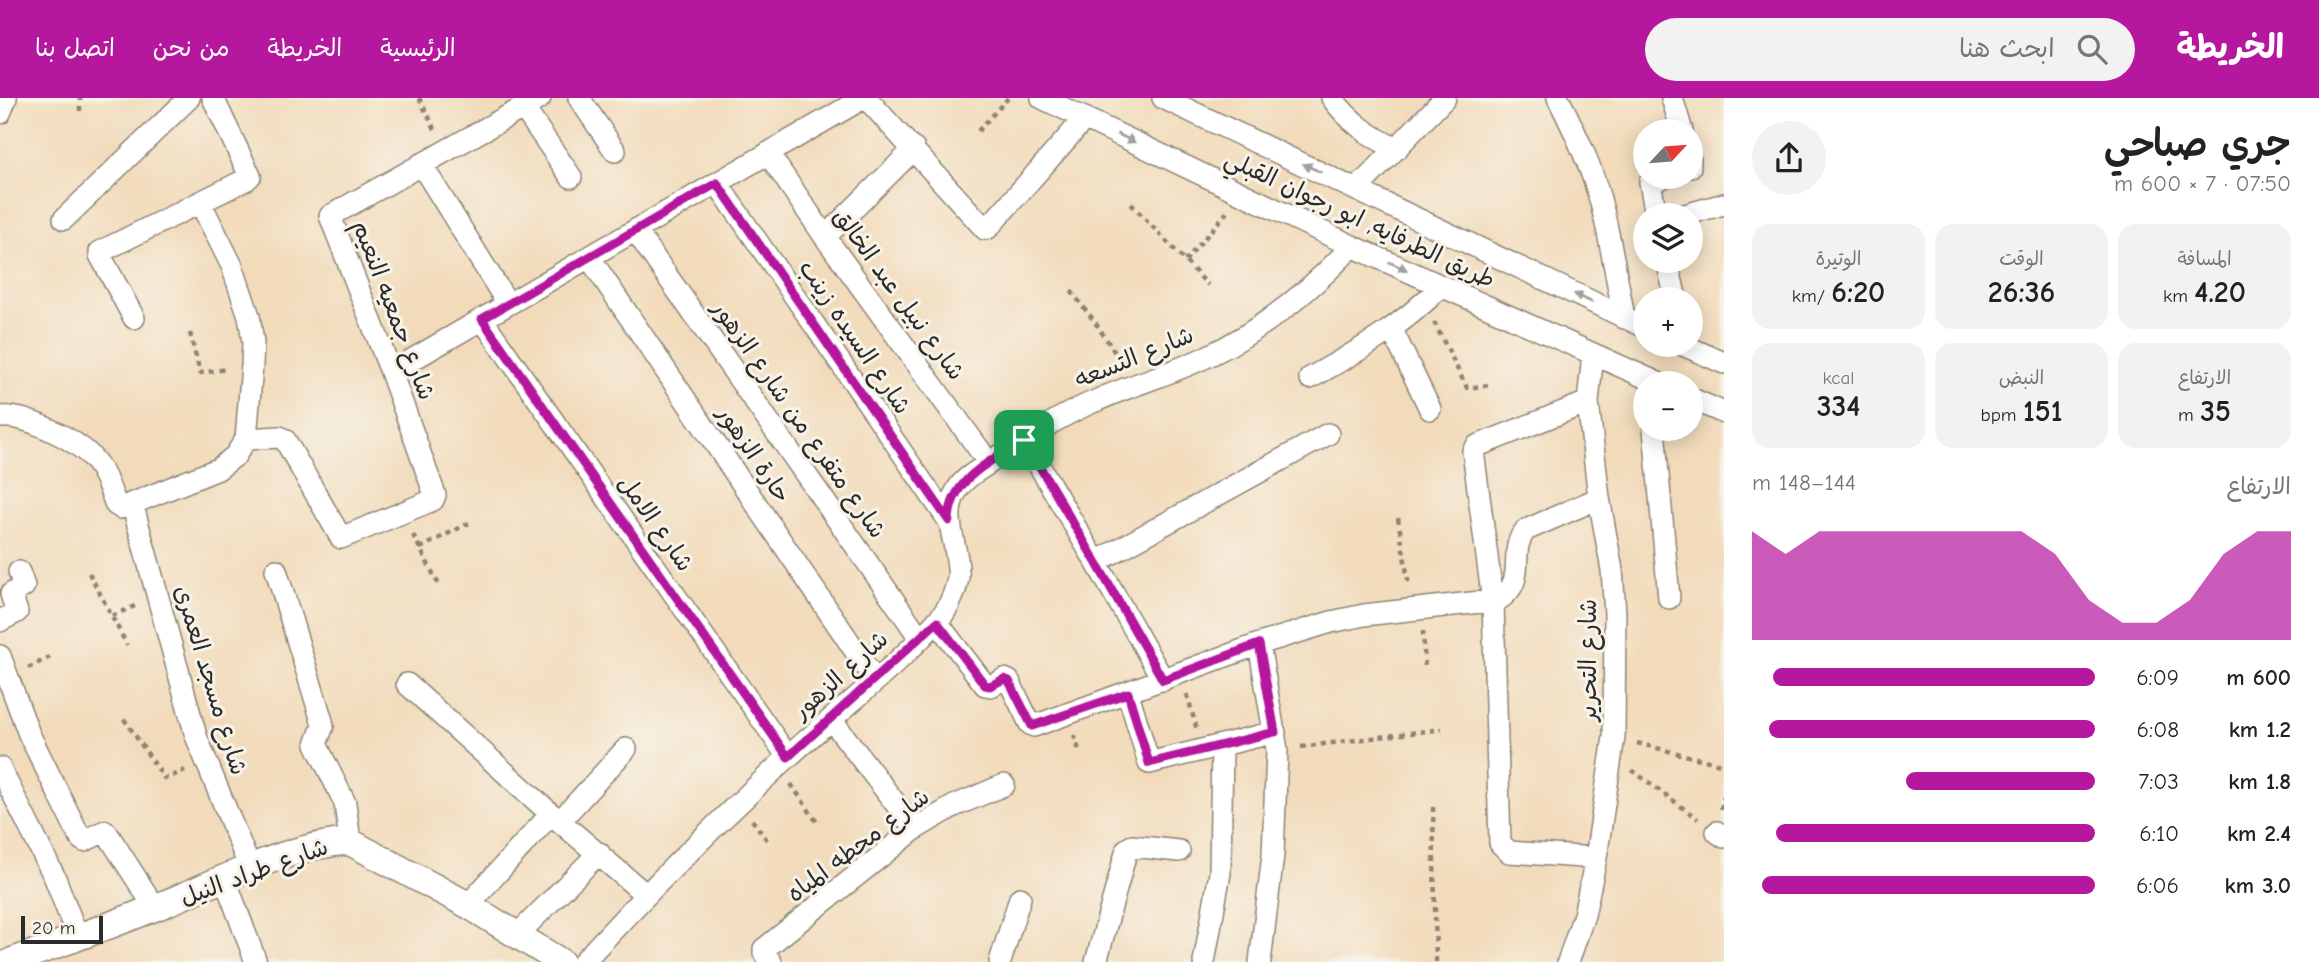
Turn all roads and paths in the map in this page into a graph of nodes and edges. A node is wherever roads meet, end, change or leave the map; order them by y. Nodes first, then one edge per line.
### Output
1 (6, 98) edge
2 (80, 98) edge
3 (189, 98) edge
4 (213, 98) edge
5 (419, 98) edge
6 (579, 98) edge
7 (1008, 98) edge
8 (1042, 98) edge
9 (1163, 98) edge
10 (1332, 98) edge
11 (1445, 98) edge
12 (1558, 98) edge
13 (1672, 98) edge
14 (531, 103) edge
15 (80, 111) dead end
16 (0, 113) edge
17 (1085, 118) junction
18 (1678, 119) edge
19 (978, 131) dead end
20 (914, 149) junction
21 (1397, 149) junction
22 (446, 150) junction
23 (615, 151) dead end
24 (768, 153) junction
25 (421, 164) junction
26 (571, 177) dead end
27 (717, 183) junction
28 (1357, 189) junction
29 (1242, 194) junction
30 (200, 202) junction
31 (1131, 204) dead end
32 (1724, 204) edge
33 (1703, 210) edge
34 (64, 219) dead end
35 (635, 230) junction
36 (825, 237) junction
37 (1352, 246) junction
38 (589, 257) junction
39 (1185, 261) junction
40 (1208, 285) dead end
41 (1441, 286) junction
42 (1072, 291) dead end
43 (1424, 302) junction
44 (508, 304) junction
45 (134, 318) dead end
46 (1624, 318) junction
47 (482, 319) junction
48 (1633, 322) edge
49 (1392, 330) junction
50 (191, 333) dead end
51 (1593, 354) junction
52 (1703, 354) edge
53 (1724, 363) edge
54 (252, 365) junction
55 (391, 372) junction
56 (1633, 373) edge
57 (1310, 378) dead end
58 (1490, 385) dead end
59 (1134, 386) junction
60 (1588, 402) junction
61 (1703, 404) edge
62 (1430, 409) dead end
63 (1724, 413) edge
64 (0, 417) edge
65 (1328, 434) dead end
66 (247, 439) junction
67 (1024, 440) junction
68 (1655, 441) edge
69 (989, 463) junction
70 (1599, 498) junction
71 (132, 503) junction
72 (1398, 518) dead end
73 (949, 521) junction
74 (471, 522) dead end
75 (1096, 562) junction
76 (276, 570) dead end
77 (19, 572) dead end
78 (89, 573) dead end
79 (440, 587) dead end
80 (1669, 598) dead end
81 (1493, 602) junction
82 (1417, 610) junction
83 (0, 621) edge
84 (937, 622) junction
85 (920, 638) junction
86 (1259, 644) junction
87 (127, 645) dead end
88 (0, 656) edge
89 (1425, 670) dead end
90 (1172, 677) junction
91 (875, 680) junction
92 (407, 684) dead end
93 (1128, 693) junction
94 (124, 719) dead end
95 (831, 719) junction
96 (1442, 729) dead end
97 (1276, 741) junction
98 (1614, 742) junction
99 (626, 748) dead end
100 (1213, 749) junction
101 (205, 761) junction
102 (783, 762) junction
103 (1724, 765) edge
104 (0, 768) edge
105 (1004, 785) dead end
106 (1433, 807) dead end
107 (555, 818) junction
108 (820, 825) dead end
109 (915, 829) junction
110 (1720, 835) edge
111 (350, 842) junction
112 (1179, 851) dead end
113 (599, 853) junction
114 (1596, 858) junction
115 (250, 868) junction
116 (225, 879) junction
117 (646, 894) junction
118 (1020, 898) dead end
119 (468, 905) junction
120 (155, 908) junction
121 (78, 938) junction
122 (525, 948) edge
123 (10, 962) edge
124 (256, 962) edge
125 (561, 962) edge
126 (583, 962) edge
127 (771, 962) edge
128 (1000, 962) edge
129 (1096, 962) edge
130 (1204, 962) edge
131 (1260, 962) edge
132 (1436, 962) edge
133 (1568, 962) edge

1 - 16 street
2 - 15 path
3 - 34 street
4 - 30 street
5 - 22 path
6 - 23 street
7 - 19 path
8 - 17 street, طريق الطرفايه, ابو رجوان القبلي
28 -> 9 street, طريق الطرفايه, ابو رجوان القبلي
10 - 21 street
11 - 21 street
12 - 46 street
13 - 18 street
14 - 22 street, شارع جمعيه النعيم
14 - 26 street
17 - 20 street
17 -> 29 street, طريق الطرفايه, ابو رجوان القبلي
20 - 24 street
20 - 36 street
21 - 28 street
22 - 25 street, شارع جمعيه النعيم
24 - 27 street
24 - 36 street, شارع نبيل عبد الخالق
25 - 44 street
25 - 55 street, شارع جمعيه النعيم
27 - 35 street
27 - 73 street, شارع السيده زينب
46 -> 28 street, طريق الطرفايه, ابو رجوان القبلي
29 - 37 street, طريق الطرفايه, ابو رجوان القبلي
29 - 39 path
30 - 45 street
30 - 54 street
31 - 39 path
32 - 33 street
35 - 38 street
35 - 85 street, شارع متفرع من شارع الزهور
36 - 69 street, شارع نبيل عبد الخالق
37 -> 41 street, طريق الطرفايه, ابو رجوان القبلي
37 - 59 street, شارع التسعه
38 - 44 street
38 - 91 street, حارة الزهور
39 - 40 path
41 - 43 street
41 - 51 street, طريق الطرفايه, ابو رجوان القبلي
42 - 59 path
43 - 49 street
43 - 58 path
44 - 47 street
46 - 48 street, طريق الطرفايه, ابو رجوان القبلي
47 - 55 street
47 - 102 street, شارع الامل
49 - 57 street
49 - 62 street
50 - 54 path
51 - 56 street, طريق الطرفايه, ابو رجوان القبلي
51 - 60 street, شارع التحرير
52 - 53 street
54 - 66 street
55 - 66 street, شارع جمعيه النعيم
59 - 67 street, شارع التسعه
60 - 70 street, شارع التحرير
60 - 81 street
61 - 63 street
64 - 71 street
65 - 75 street
66 - 71 street
67 - 69 street, شارع التسعه
67 - 75 street
68 - 80 street
69 - 73 street, شارع التسعه
70 - 81 street
70 - 98 street, شارع التحرير
71 - 101 street, شارع مسجد العمرى
72 - 82 path
73 - 84 street, شارع الزهور
74 - 79 path
75 - 90 street
76 - 111 street
77 - 83 street
78 - 87 path
81 - 82 street
81 - 114 street
82 - 86 street
82 - 89 path
84 - 85 street, شارع الزهور
84 - 93 street
85 - 91 street, شارع الزهور
86 - 90 street
86 - 97 street
88 - 120 street
90 - 93 street
90 - 100 path
91 - 95 street, شارع الزهور
92 - 107 street
93 - 100 street
94 - 101 path
95 - 102 street, شارع الزهور
95 - 109 street
96 - 97 path
97 - 100 street
97 - 131 street
98 - 103 path
98 - 110 path
98 - 114 street, شارع التحرير
99 - 107 street
100 - 130 street
101 - 115 street, شارع مسجد العمرى
102 - 108 path
102 - 117 street, شارع الزهور
104 - 121 street
105 - 109 street, شارع محطه المياه
106 - 132 path
107 - 113 street
107 - 119 street
109 - 127 street, شارع محطه المياه
111 - 115 street, شارع طراد النيل
111 - 119 street, شارع طراد النيل
112 - 129 street
113 - 117 street
113 - 122 street
114 - 133 street, شارع التحرير
115 - 116 street, شارع طراد النيل
116 - 120 street, شارع طراد النيل
116 - 124 street
117 - 126 street, شارع الزهور
118 - 128 street
119 - 122 street, شارع طراد النيل
120 - 121 street, شارع طراد النيل
121 - 123 street, شارع طراد النيل
122 - 125 street, شارع طراد النيل

